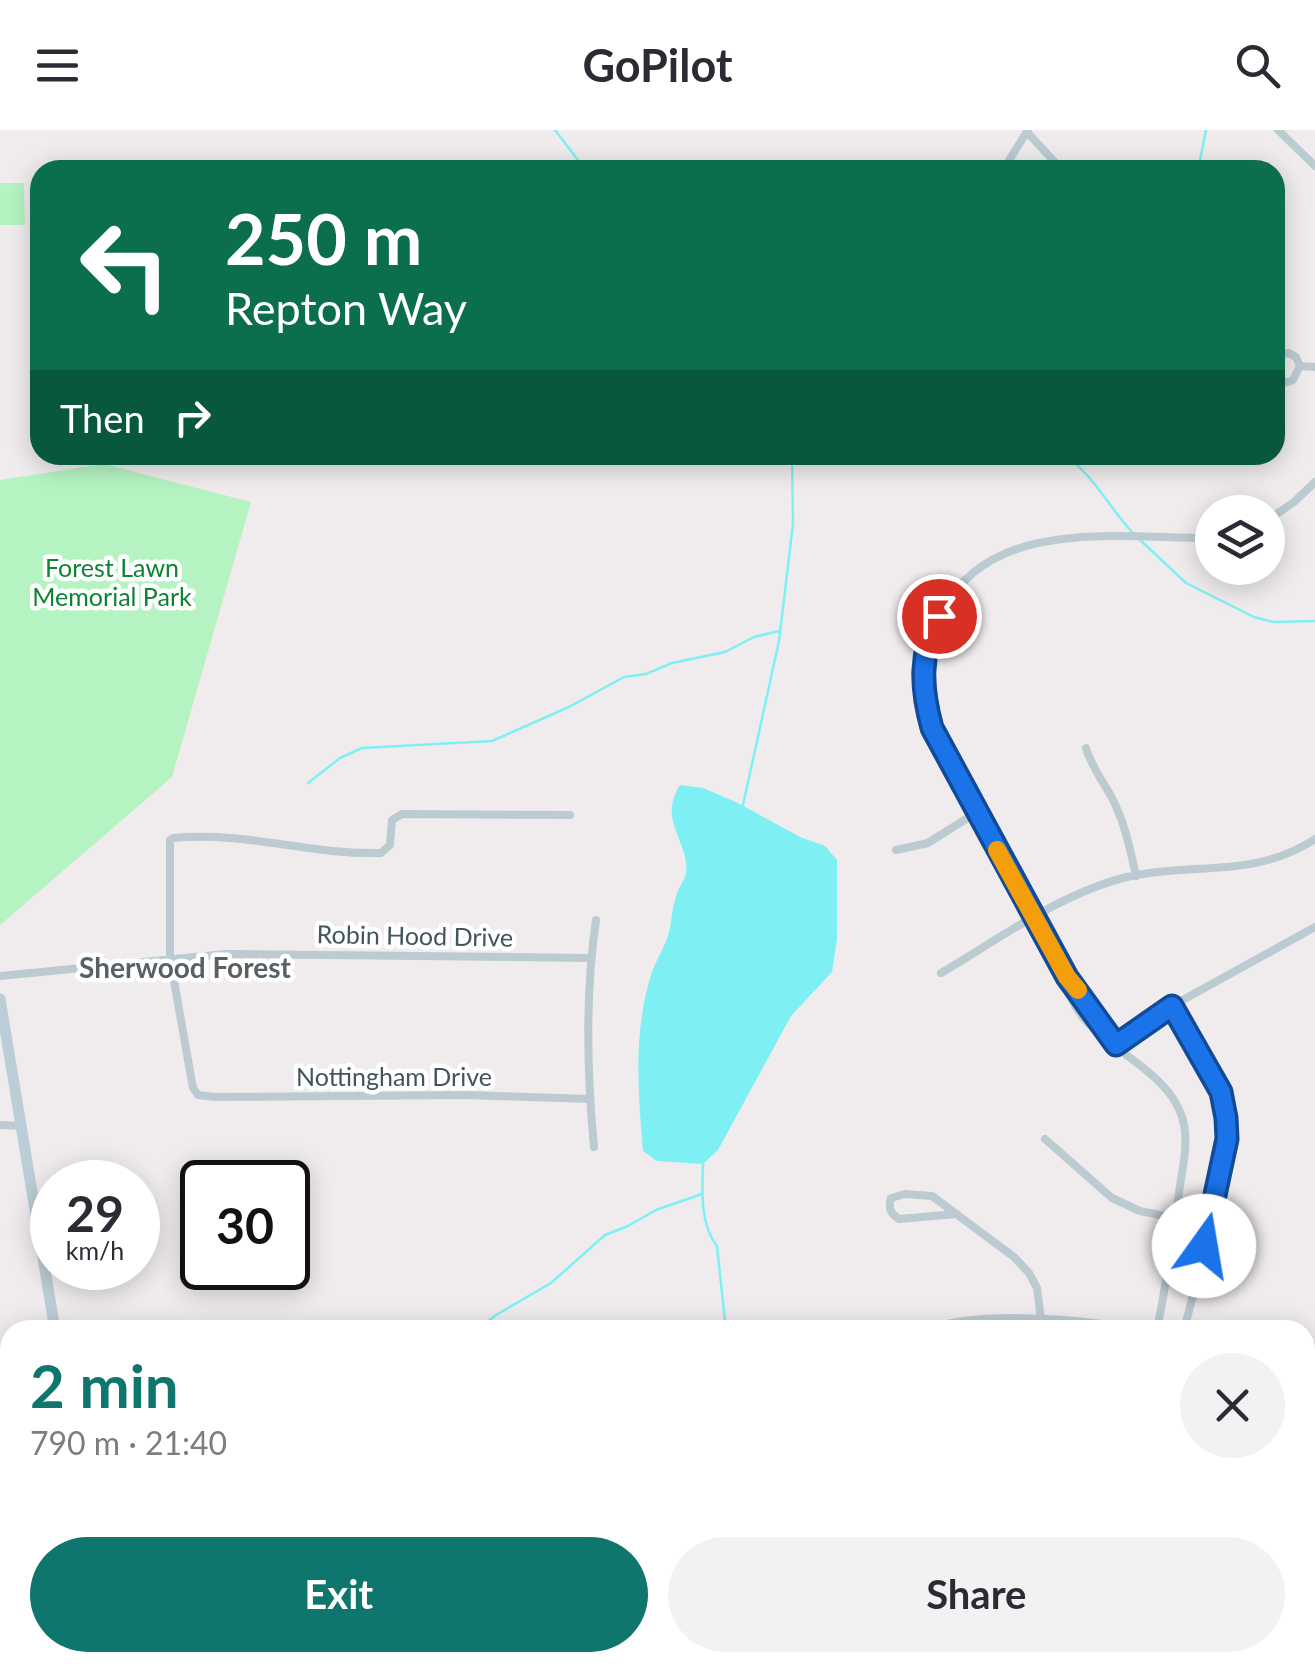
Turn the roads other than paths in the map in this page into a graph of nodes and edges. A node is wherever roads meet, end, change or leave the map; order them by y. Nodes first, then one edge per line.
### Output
1 (1278, 130) edge
2 (1027, 131) edge
3 (1008, 160) edge
4 (1053, 160) edge
5 (1315, 166) edge
6 (1285, 353) edge
7 (1300, 366) junction
8 (1315, 367) edge
9 (1285, 383) edge
10 (1315, 482) edge
11 (1285, 508) edge
12 (1195, 538) edge
13 (1086, 748) dead end
14 (976, 812) junction
15 (570, 816) dead end
16 (1315, 839) edge
17 (896, 850) dead end
18 (1136, 876) junction
19 (1035, 918) junction
20 (596, 920) dead end
21 (1315, 927) edge
22 (170, 958) junction
23 (590, 958) junction
24 (941, 973) dead end
25 (0, 976) edge
26 (0, 999) edge
27 (1172, 1006) junction
28 (1116, 1045) junction
29 (589, 1099) junction
30 (0, 1126) edge
31 (22, 1126) junction
32 (1045, 1140) dead end
33 (594, 1148) dead end
34 (957, 1214) junction
35 (1176, 1218) junction
36 (1209, 1225) junction
37 (1041, 1319) junction
38 (53, 1320) edge
39 (1000, 1320) edge
40 (1061, 1320) edge
41 (1158, 1320) edge
42 (1186, 1320) edge

1 - 5 street
2 - 3 street
2 - 4 street
6 - 7 street
7 - 8 street
7 - 9 street
10 - 11 street
12 - 14 street
13 - 18 street
14 - 17 street
14 - 19 street
15 - 22 street
16 - 18 street
18 - 19 street
19 - 24 street
19 - 28 street
20 - 23 street
21 - 27 street
22 - 23 street, Robin Hood Drive
22 - 25 street, Robin Hood Drive
22 - 29 street, Nottingham Drive
23 - 29 street
26 - 31 main road
27 - 28 street
27 - 36 street
28 - 35 street
29 - 33 street
30 - 31 street
31 - 38 main road
32 - 35 street
34 - 34 street
34 - 37 street
35 - 36 street
35 - 41 street
36 - 42 street
37 - 39 street
37 - 40 street

